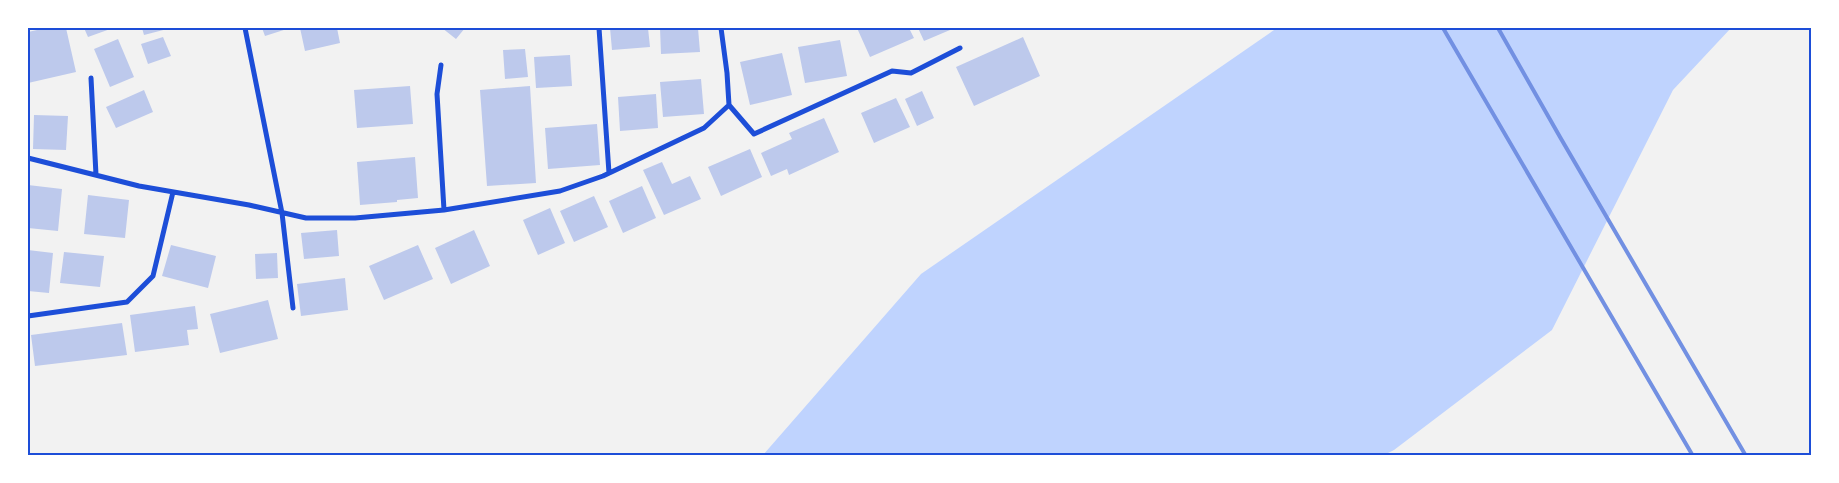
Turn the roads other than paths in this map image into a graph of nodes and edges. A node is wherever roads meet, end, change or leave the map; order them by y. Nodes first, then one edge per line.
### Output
1 (245, 28) edge
2 (599, 28) edge
3 (721, 28) edge
4 (960, 48) dead end
5 (440, 65) dead end
6 (91, 78) dead end
7 (729, 105) junction
8 (28, 158) edge
9 (609, 173) junction
10 (96, 175) junction
11 (173, 192) junction
12 (444, 210) junction
13 (282, 213) junction
14 (294, 308) dead end
15 (28, 316) edge

1 - 13 street
2 - 9 street
3 - 7 street
4 - 7 street
5 - 12 street
6 - 10 street
7 - 9 street
8 - 10 street
9 - 12 street
10 - 11 street
11 - 13 street
11 - 15 street
12 - 13 street
13 - 14 street

